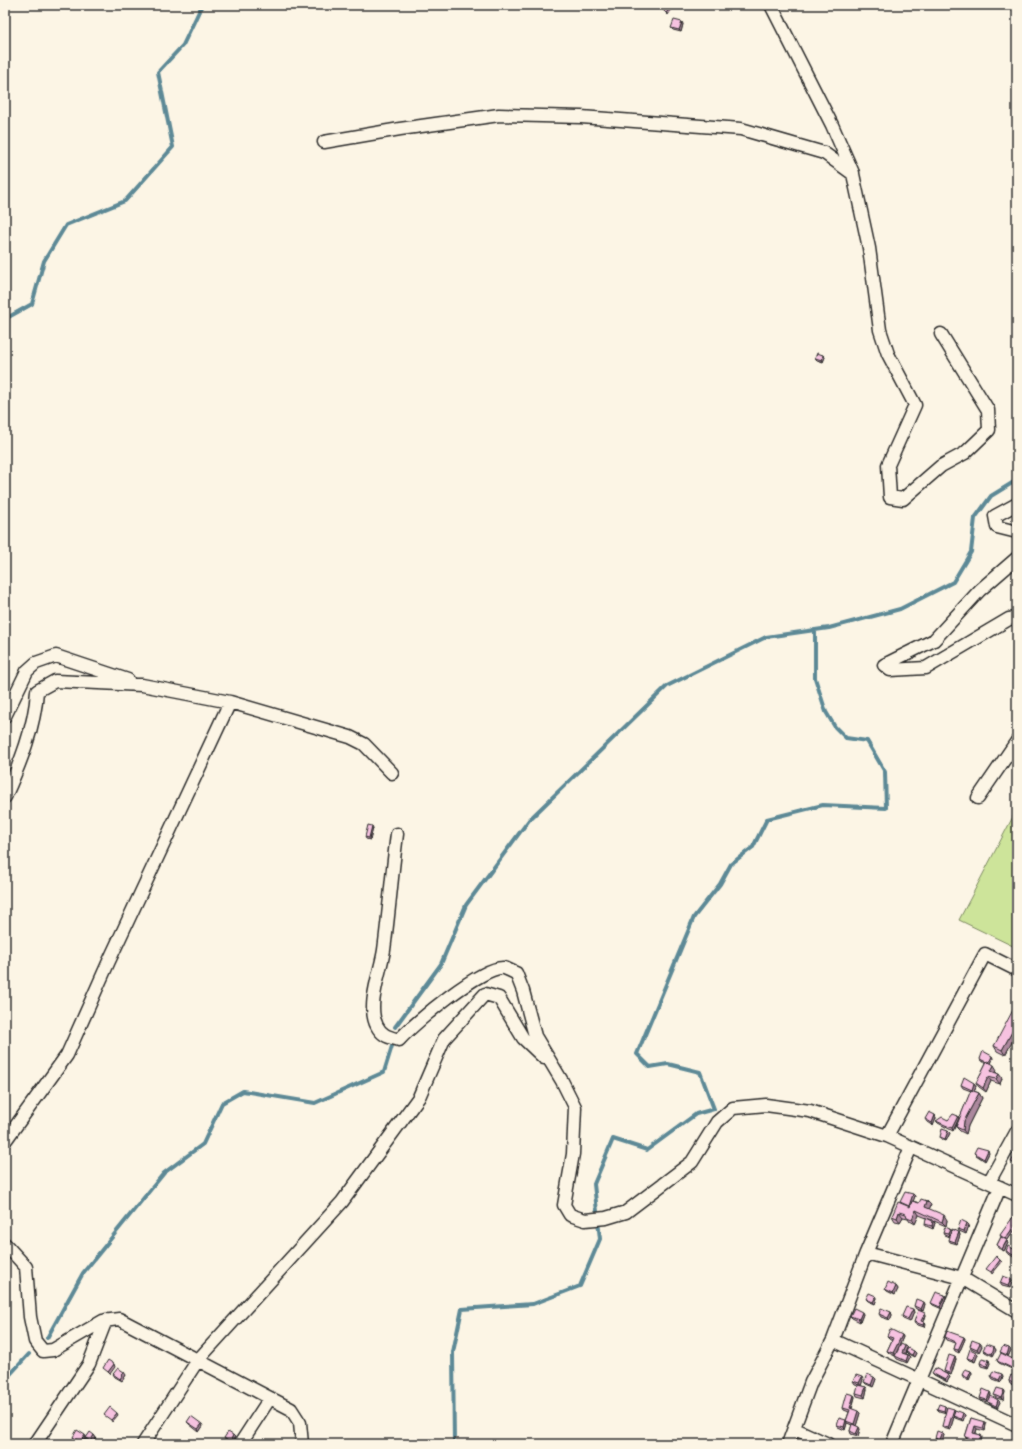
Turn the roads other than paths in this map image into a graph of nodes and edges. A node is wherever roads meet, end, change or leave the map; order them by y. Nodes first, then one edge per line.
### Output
1 (771, 5) edge
2 (324, 142) dead end
3 (853, 174) junction
4 (941, 334) dead end
5 (1017, 504) edge
6 (1017, 532) edge
7 (1017, 558) edge
8 (1017, 618) edge
9 (142, 685) junction
10 (230, 702) junction
11 (5, 716) edge
12 (1017, 741) edge
13 (392, 773) dead end
14 (5, 797) edge
15 (978, 798) dead end
16 (396, 834) dead end
17 (1017, 970) edge
18 (554, 1068) junction
19 (1017, 1131) edge
20 (887, 1136) junction
21 (5, 1141) edge
22 (911, 1147) junction
23 (989, 1182) junction
24 (1000, 1187) junction
25 (1017, 1195) edge
26 (5, 1244) edge
27 (866, 1253) junction
28 (962, 1278) junction
29 (1017, 1311) edge
30 (106, 1320) junction
31 (833, 1340) junction
32 (198, 1360) junction
33 (918, 1381) junction
34 (270, 1398) junction
35 (1017, 1426) edge
36 (795, 1429) junction
37 (35, 1444) edge
38 (143, 1444) edge
39 (240, 1444) edge
40 (302, 1444) edge
41 (788, 1444) edge
42 (828, 1444) edge
43 (892, 1444) edge

1 - 3 street
2 - 3 street
3 - 4 street
5 - 6 street
7 - 8 street
9 - 10 street
9 - 11 street
9 - 14 street
10 - 13 street
10 - 21 street
12 - 15 street
16 - 18 street
17 - 20 street
18 - 20 street
18 - 32 street
19 - 23 street
20 - 22 street
22 - 23 street
22 - 27 street
23 - 24 street
24 - 25 street
24 - 28 street
26 - 30 street
27 - 28 street
27 - 31 street
28 - 29 street
28 - 33 street
30 - 32 street
30 - 37 street
31 - 33 street
31 - 36 street
32 - 34 street
32 - 38 street
33 - 35 street
33 - 43 street
34 - 39 street
34 - 40 street
36 - 41 street
36 - 42 street

